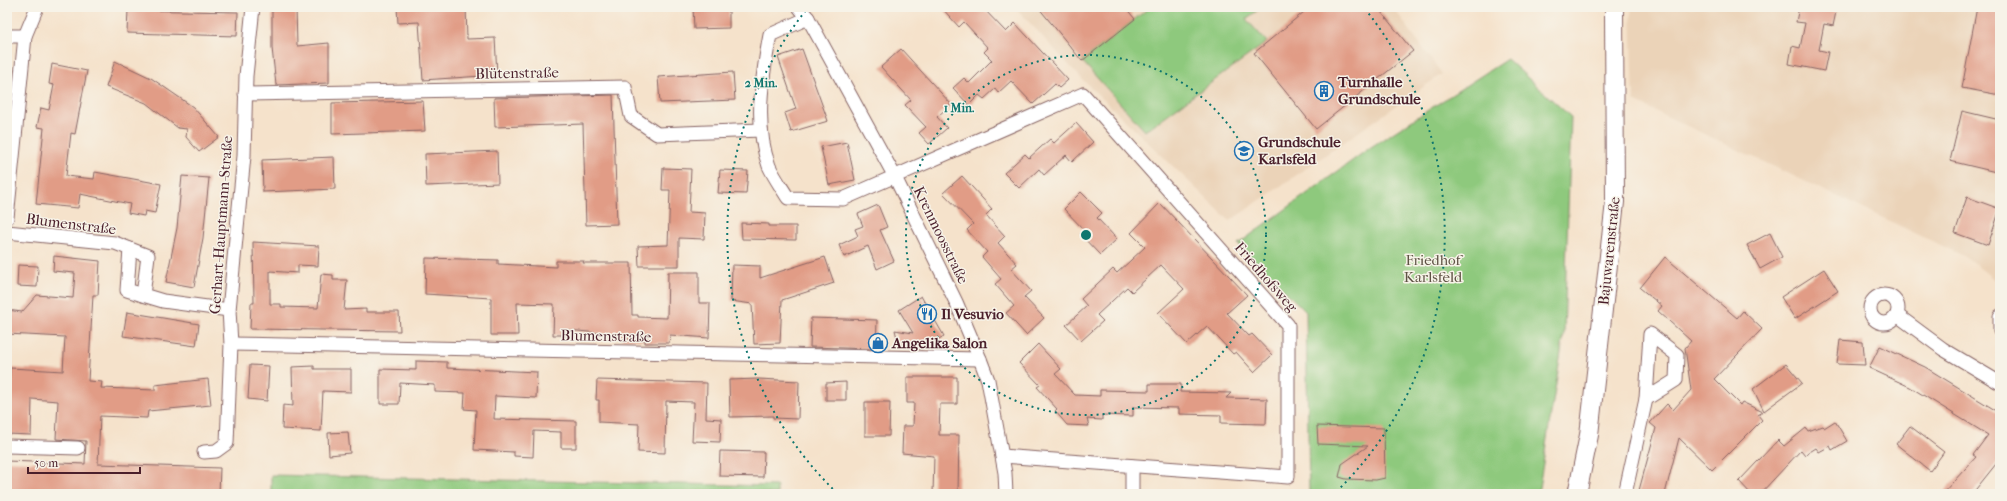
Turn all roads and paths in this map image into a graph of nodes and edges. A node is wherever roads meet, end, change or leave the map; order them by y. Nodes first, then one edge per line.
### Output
1 (37, 7) edge
2 (253, 7) edge
3 (799, 7) edge
4 (1614, 7) edge
5 (808, 18) junction
6 (7, 36) edge
7 (25, 36) junction
8 (246, 94) junction
9 (761, 130) junction
10 (894, 176) junction
11 (7, 218) edge
12 (7, 232) edge
13 (130, 249) junction
14 (143, 296) junction
15 (229, 310) junction
16 (1898, 315) dead end
17 (2000, 316) edge
18 (2000, 331) edge
19 (231, 344) junction
20 (980, 359) junction
21 (2000, 383) edge
22 (1646, 399) dead end
23 (7, 446) edge
24 (78, 448) dead end
25 (204, 452) dead end
26 (1002, 456) junction
27 (1132, 466) junction
28 (1006, 494) edge
29 (1132, 494) edge
30 (1577, 494) edge
31 (1625, 494) edge

1 - 7 street
2 - 8 street, Gerhart-Hauptmann-Straße
3 - 5 street, Krenmoosstraße
4 - 30 main road, Bajuwarenstraße
5 - 9 street, Krenmoosstraße
5 - 10 street, Krenmoosstraße
6 - 7 street
7 - 11 street
8 - 9 street, Blütenstraße
8 - 15 street, Gerhart-Hauptmann-Straße
9 - 10 street, Krenmoosstraße
10 - 20 street, Krenmoosstraße
10 - 27 street, Friedhofsweg
12 - 13 street, Blumenstraße
13 - 14 street, Blumenstraße
13 - 14 street, Blumenstraße
14 - 15 street, Blumenstraße
15 - 19 street, Gerhart-Hauptmann-Straße
16 - 21 street
17 - 18 street
19 - 20 street, Blumenstraße
19 - 25 street, Gerhart-Hauptmann-Straße
20 - 26 street, Krenmoosstraße
22 - 31 street
23 - 24 street
26 - 27 street, Friedhofsweg
26 - 28 street, Krenmoosstraße
27 - 29 street

